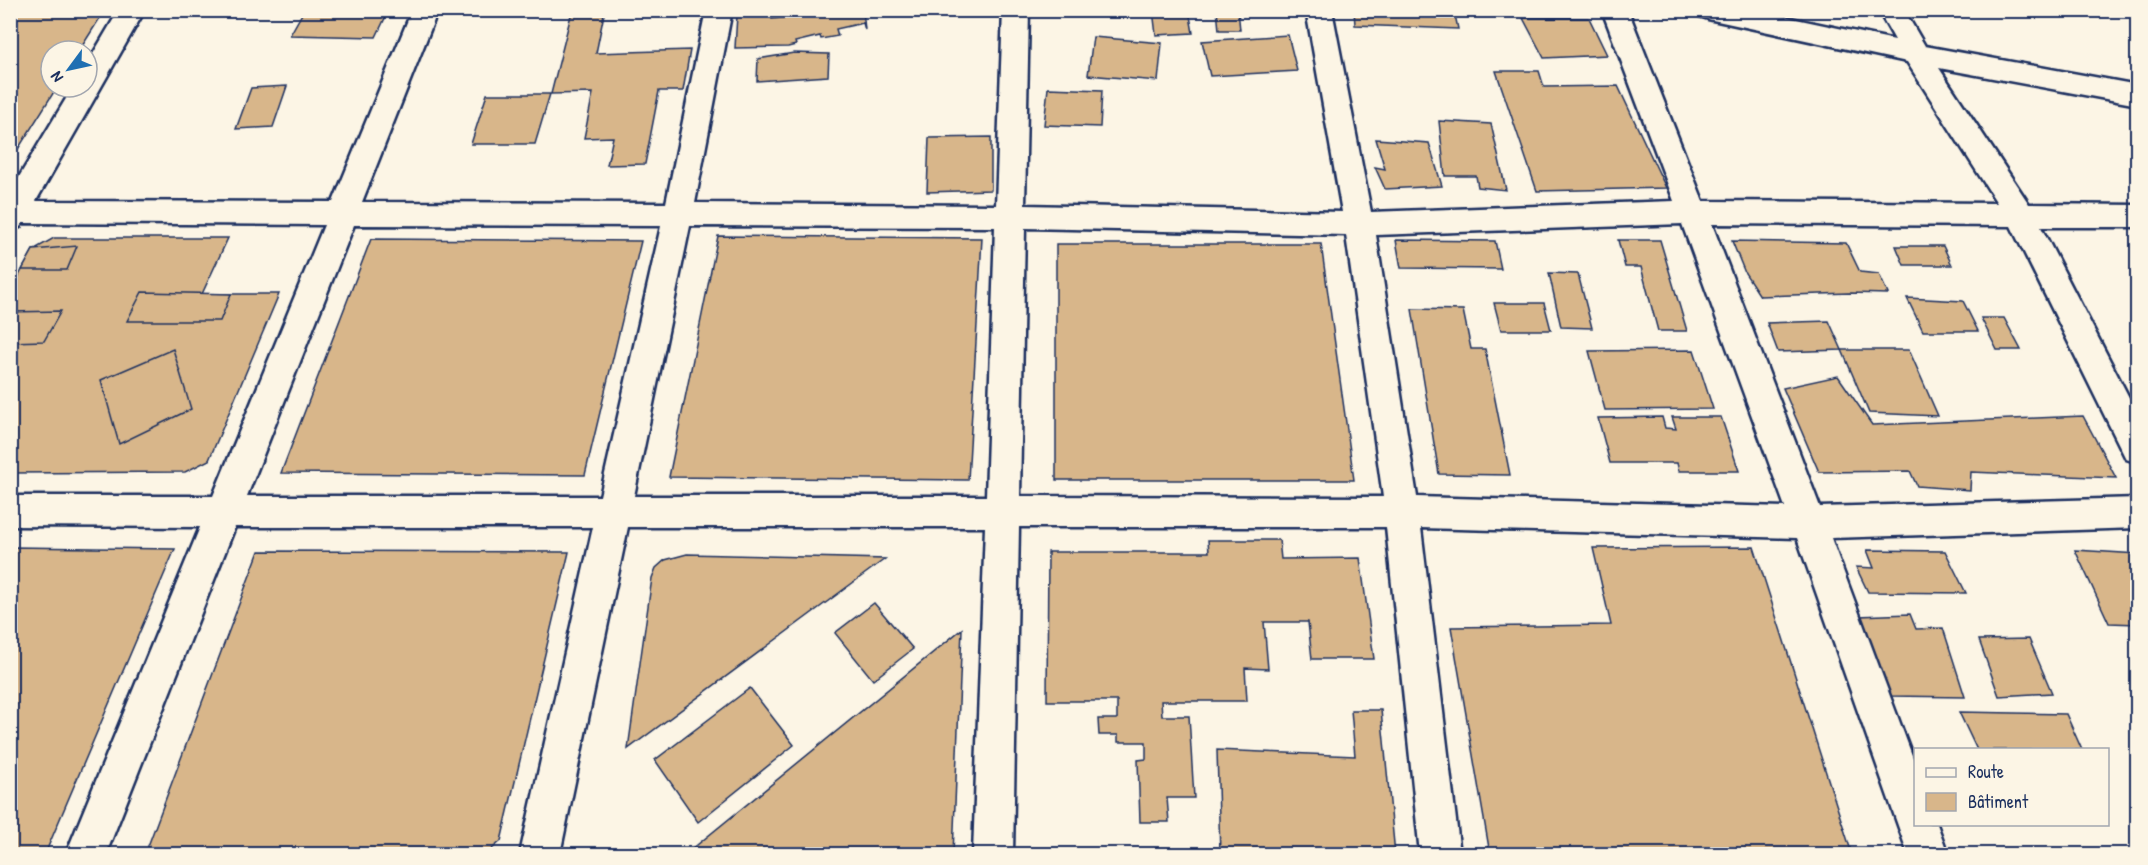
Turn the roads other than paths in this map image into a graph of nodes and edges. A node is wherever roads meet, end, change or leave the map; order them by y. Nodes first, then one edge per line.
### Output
1 (132, 10) edge
2 (425, 10) edge
3 (720, 10) edge
4 (1016, 10) edge
5 (1319, 10) edge
6 (1615, 10) edge
7 (1708, 10) edge
8 (1891, 10) edge
9 (1916, 54) junction
10 (2138, 94) edge
11 (1694, 212) junction
12 (12, 214) edge
13 (343, 214) junction
14 (678, 215) junction
15 (1010, 216) junction
16 (2021, 216) junction
17 (2138, 216) edge
18 (1359, 224) junction
19 (2138, 449) edge
20 (10, 511) edge
21 (224, 511) junction
22 (614, 511) junction
23 (1003, 512) junction
24 (1402, 512) junction
25 (2138, 513) edge
26 (1810, 523) junction
27 (1914, 817) edge
28 (1917, 826) edge
29 (86, 855) edge
30 (540, 855) edge
31 (993, 855) edge
32 (1440, 855) edge
33 (1928, 855) edge

1 - 12 street
2 - 13 street
3 - 14 street
4 - 15 street
5 - 18 street
6 - 11 street
7 - 9 street
8 - 9 street
9 - 10 street
9 - 16 street
11 - 16 street
11 - 18 street
11 - 26 street
12 - 13 street
13 - 14 street
13 - 21 street
14 - 15 street
14 - 22 street
15 - 18 street
15 - 23 street
16 - 17 street
16 - 19 street
18 - 24 street
20 - 21 street
21 - 22 street
21 - 29 street
22 - 23 street
22 - 30 street
23 - 24 street
23 - 31 street
24 - 26 street
24 - 32 street
25 - 26 street
26 - 27 street
28 - 33 street

